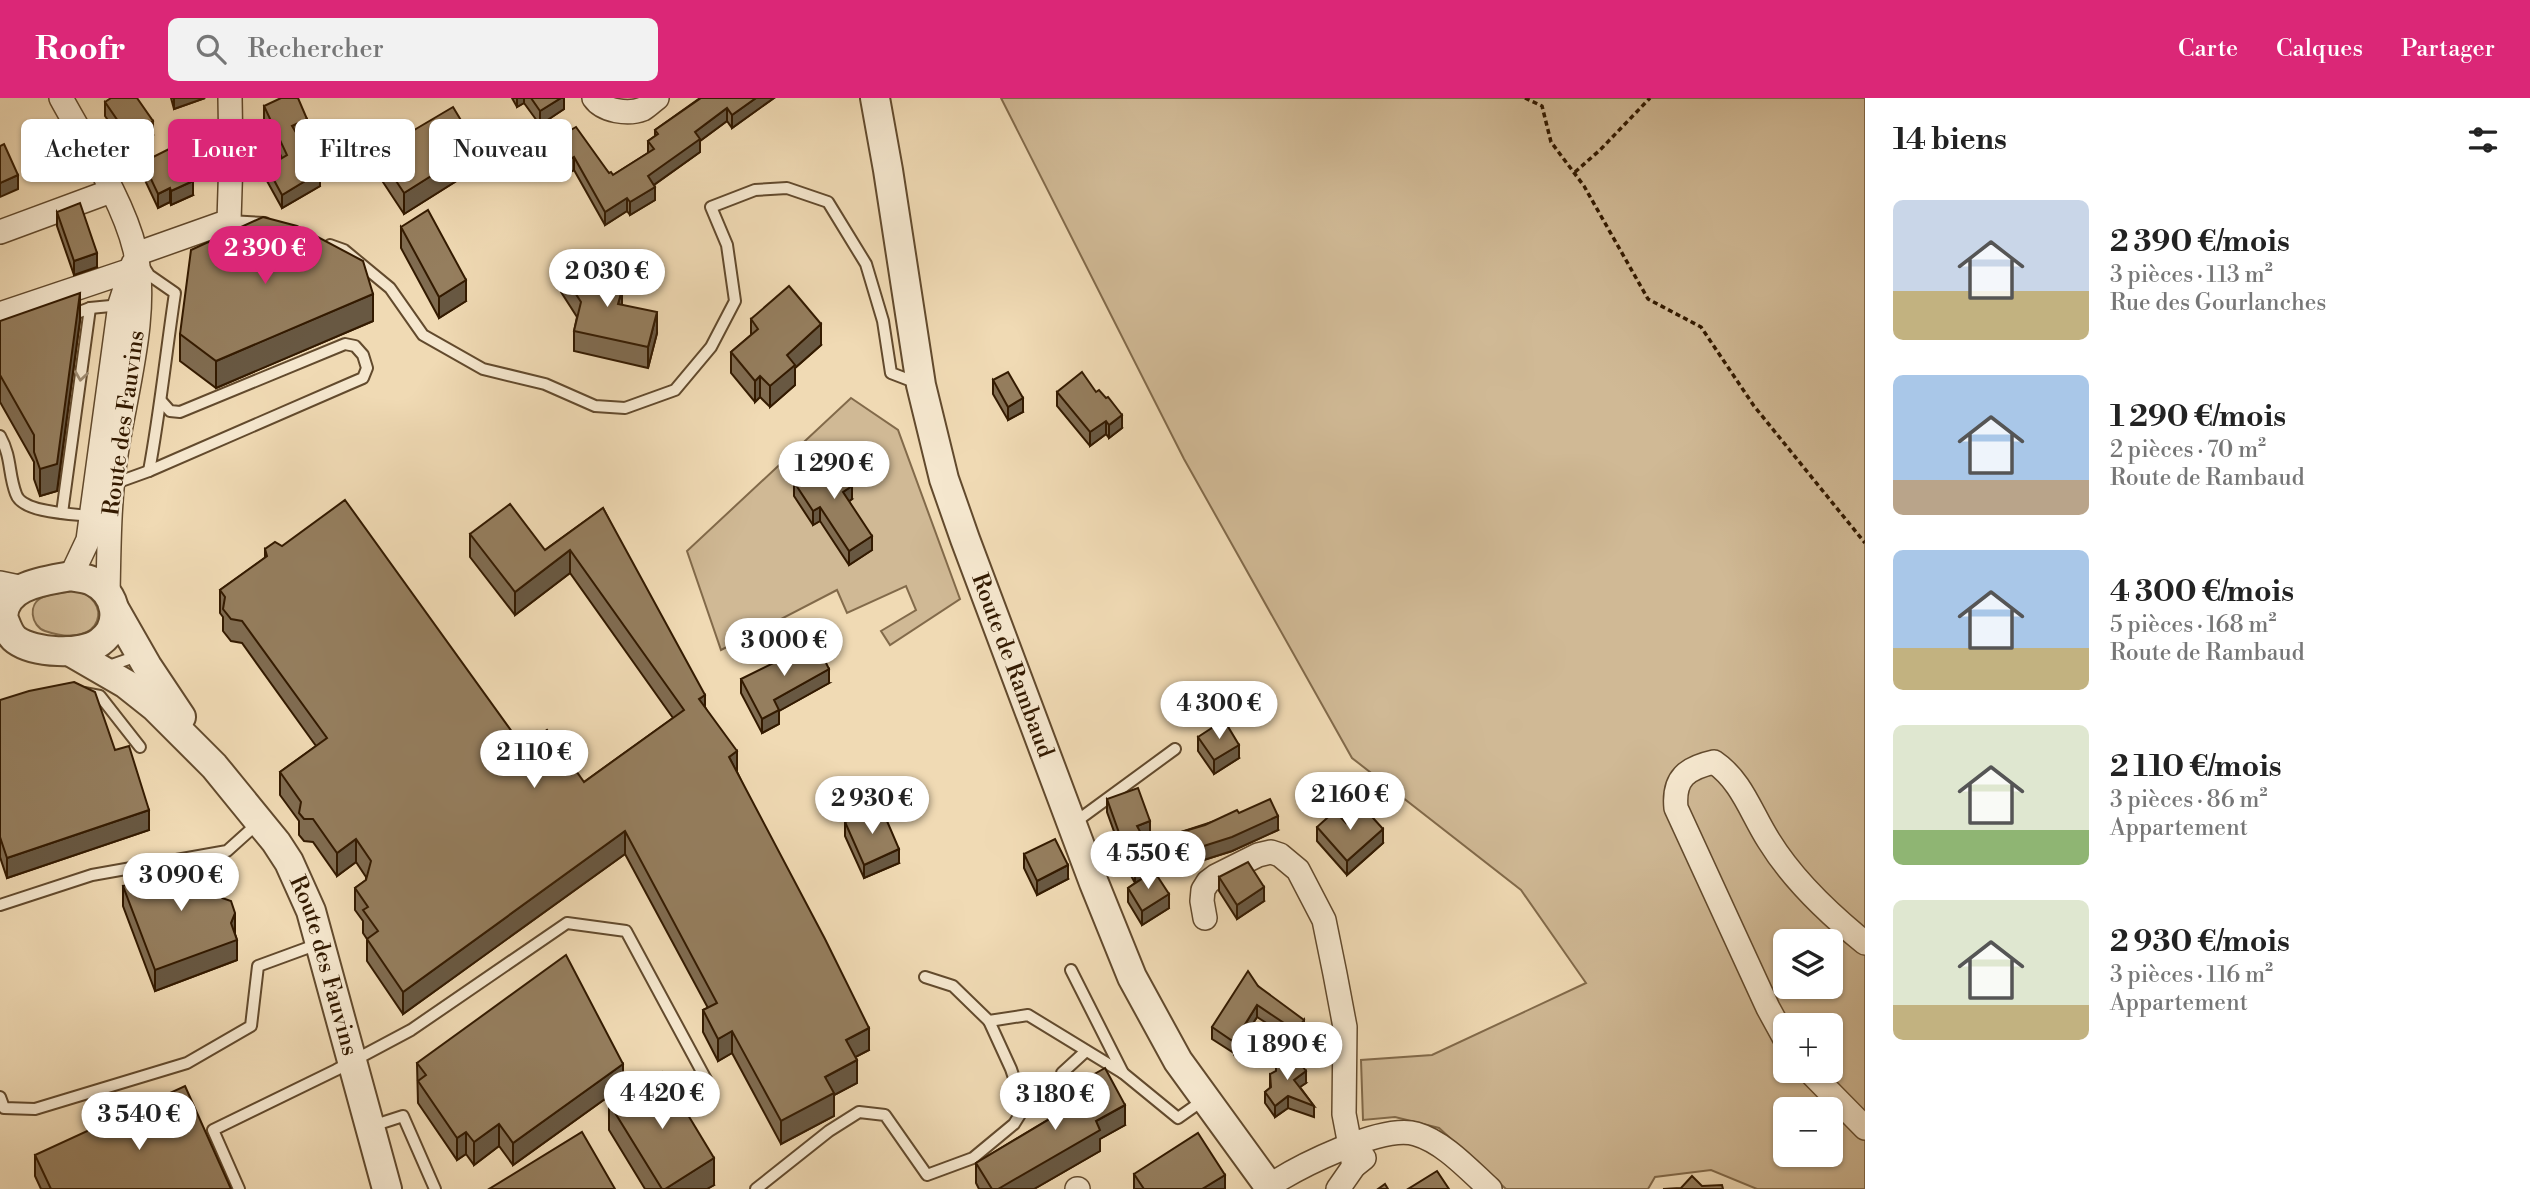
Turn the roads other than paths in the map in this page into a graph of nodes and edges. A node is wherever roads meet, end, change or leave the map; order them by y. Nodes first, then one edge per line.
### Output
1 (61, 98) edge
2 (230, 98) edge
3 (594, 98) edge
4 (657, 98) edge
5 (874, 98) edge
6 (111, 191) junction
7 (229, 220) junction
8 (278, 226) edge
9 (0, 232) edge
10 (322, 242) edge
11 (133, 262) junction
12 (120, 304) junction
13 (90, 308) junction
14 (0, 314) edge
15 (64, 317) edge
16 (921, 385) junction
17 (162, 402) junction
18 (0, 436) edge
19 (116, 454) junction
20 (149, 471) junction
21 (112, 484) junction
22 (62, 513) junction
23 (91, 516) junction
24 (71, 576) junction
25 (12, 586) edge
26 (111, 601) junction
27 (1, 614) edge
28 (13, 646) edge
29 (69, 651) junction
30 (141, 655) junction
31 (99, 668) junction
32 (77, 691) edge
33 (141, 747) dead end
34 (1175, 749) dead end
35 (214, 766) junction
36 (260, 822) junction
37 (1072, 825) junction
38 (0, 905) edge
39 (1205, 918) dead end
40 (321, 943) junction
41 (1865, 943) edge
42 (1071, 970) dead end
43 (925, 977) dead end
44 (1773, 1017) edge
45 (989, 1021) junction
46 (1086, 1051) junction
47 (352, 1062) junction
48 (1062, 1073) dead end
49 (1123, 1073) junction
50 (708, 1083) dead end
51 (1821, 1083) edge
52 (0, 1097) edge
53 (1205, 1099) junction
54 (369, 1126) junction
55 (1865, 1128) edge
56 (1352, 1157) junction
57 (1300, 1167) junction
58 (1270, 1187) edge
59 (239, 1189) edge
60 (387, 1189) edge
61 (435, 1189) edge
62 (756, 1189) edge
63 (1331, 1189) edge
64 (1338, 1189) edge
65 (1490, 1189) edge

1 - 6 street, Route des Fauvins
2 - 7 street
3 - 4 street
5 - 16 street, Route de Rambaud
6 - 9 street
6 - 11 street, Route des Fauvins
7 - 8 lane
7 - 11 street
10 - 16 lane
11 - 12 street, Route des Fauvins
11 - 14 street
11 - 17 lane
11 - 19 street, Route des Fauvins
12 - 13 lane
12 - 19 lane
12 - 23 street, Route des Fauvins
13 - 15 lane
13 -> 22 lane
16 - 37 street, Route de Rambaud
17 - 20 lane
17 - 20 lane
18 - 22 lane
19 - 21 street, Route des Fauvins
20 - 21 lane
21 - 26 street, Route des Fauvins
22 - 23 lane
23 - 24 street, Route des Fauvins
24 - 25 street
24 - 26 street
25 - 27 street
26 - 29 street
26 - 30 street, Route des Fauvins
27 - 28 street
28 - 29 street
29 - 31 street, Route des Fauvins
30 - 31 lane
30 - 35 street, Route des Fauvins
31 - 35 street, Route des Fauvins
32 - 33 lane
34 - 37 lane
35 - 36 street, Route des Fauvins
36 - 38 lane
36 - 40 street, Route des Fauvins
37 - 53 street, Route de Rambaud
39 - 56 street
40 - 47 street, Route des Fauvins
40 - 52 lane
41 - 44 street
42 - 49 lane
43 - 45 lane
45 - 46 lane
45 - 62 lane
46 - 48 lane
46 - 49 lane
47 - 50 lane
47 - 54 street, Route des Fauvins
47 - 59 lane
49 - 53 lane
51 - 55 street
53 - 58 street, Route de Rambaud
54 - 60 street, Route des Fauvins
54 - 61 lane
56 - 57 street
56 - 64 street
56 - 65 street
57 - 58 street
57 - 63 street

